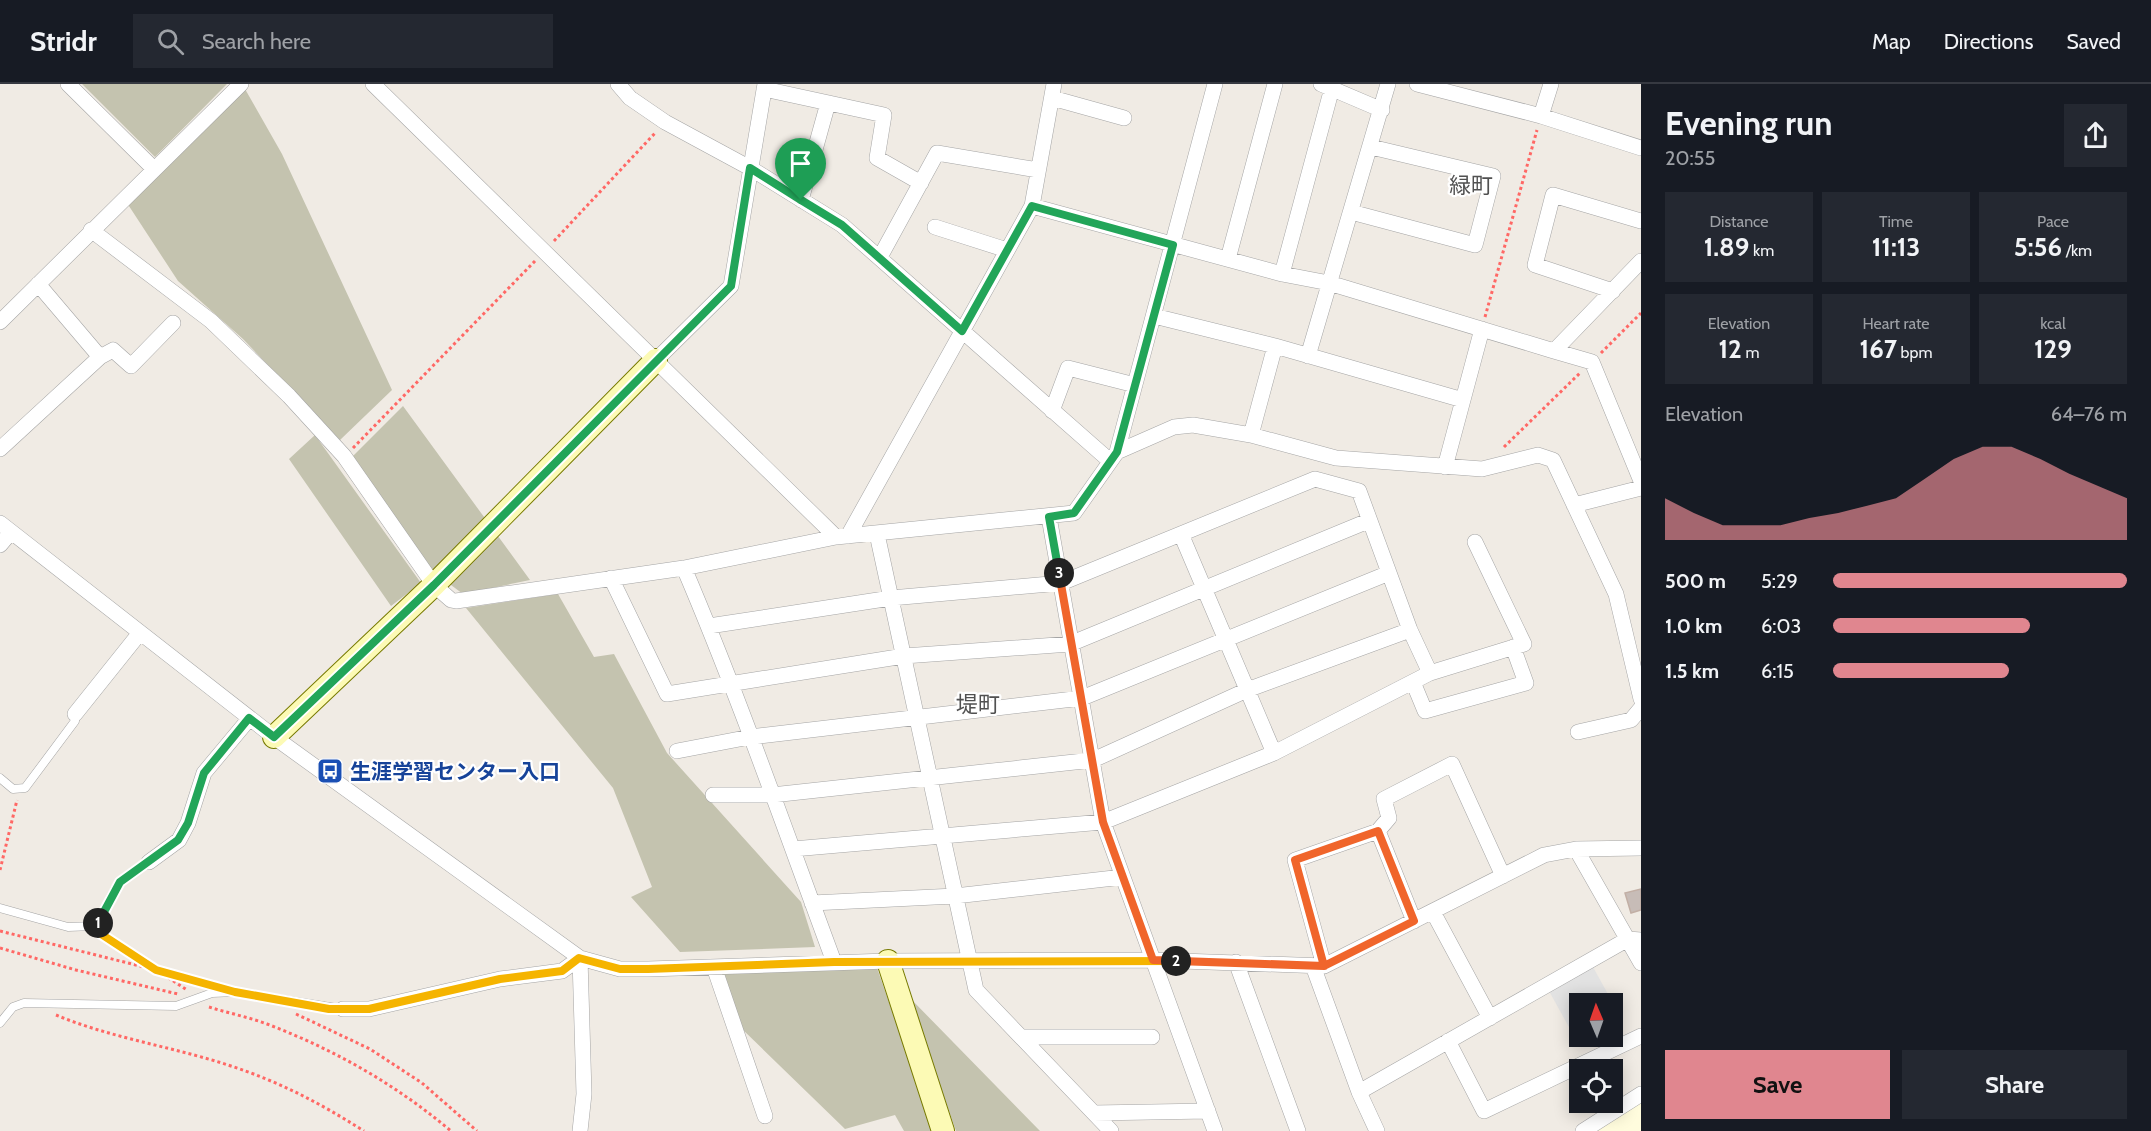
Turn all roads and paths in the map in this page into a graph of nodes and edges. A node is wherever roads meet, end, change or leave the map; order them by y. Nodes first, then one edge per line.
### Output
1 (68, 84) edge
2 (241, 84) edge
3 (373, 84) edge
4 (618, 84) edge
5 (1215, 84) edge
6 (1275, 84) edge
7 (1388, 84) edge
8 (1417, 84) edge
9 (1551, 84) edge
10 (765, 86) edge
11 (1327, 86) edge
12 (1053, 91) edge
13 (828, 103) junction
14 (1382, 110) junction
15 (1541, 117) junction
16 (1124, 118) dead end
17 (665, 122) junction
18 (1371, 147) junction
19 (1641, 148) edge
20 (750, 168) junction
21 (154, 169) junction
22 (1038, 170) junction
23 (921, 183) junction
24 (801, 200) junction
25 (1032, 206) junction
26 (1351, 212) junction
27 (1641, 221) edge
28 (934, 227) dead end
29 (92, 230) junction
30 (1173, 245) junction
31 (1006, 250) junction
32 (544, 251) junction
33 (880, 257) junction
34 (1228, 260) junction
35 (1641, 261) edge
36 (1282, 274) junction
37 (38, 284) junction
38 (1329, 284) junction
39 (1613, 291) junction
40 (1641, 313) edge
41 (1154, 316) junction
42 (0, 322) edge
43 (172, 323) dead end
44 (1482, 329) junction
45 (962, 331) junction
46 (1275, 346) junction
47 (1554, 351) junction
48 (1308, 356) junction
49 (99, 357) junction
50 (656, 360) junction
51 (1592, 362) junction
52 (1135, 385) junction
53 (1463, 400) junction
54 (1052, 411) junction
55 (1251, 435) junction
56 (0, 449) edge
57 (344, 456) junction
58 (1113, 456) junction
59 (1445, 467) junction
60 (1482, 469) junction
61 (1641, 481) edge
62 (1641, 488) edge
63 (1574, 505) junction
64 (1049, 517) junction
65 (1368, 521) junction
66 (6, 528) edge
67 (878, 534) junction
68 (1181, 534) junction
69 (842, 537) junction
70 (1475, 542) dead end
71 (0, 544) edge
72 (684, 568) junction
73 (1389, 573) junction
74 (612, 578) junction
75 (1061, 583) junction
76 (434, 585) junction
77 (1204, 588) junction
78 (891, 598) junction
79 (709, 626) junction
80 (1410, 630) junction
81 (139, 634) junction
82 (1225, 639) junction
83 (1070, 644) junction
84 (1513, 647) junction
85 (904, 656) junction
86 (1430, 673) junction
87 (1413, 682) junction
88 (733, 684) junction
89 (1247, 690) junction
90 (1082, 698) junction
91 (1641, 699) edge
92 (1641, 708) edge
93 (75, 714) joint
94 (917, 717) junction
95 (249, 718) junction
96 (1578, 732) dead end
97 (274, 737) junction
98 (750, 737) junction
99 (677, 751) dead end
100 (1274, 753) junction
101 (1093, 760) junction
102 (930, 777) junction
103 (0, 778) edge
104 (20, 790) junction
105 (713, 795) dead end
106 (772, 795) junction
107 (1103, 822) junction
108 (1378, 831) junction
109 (942, 836) junction
110 (1641, 848) edge
111 (793, 849) junction
112 (1576, 849) junction
113 (149, 861) joint
114 (0, 870) edge
115 (1503, 876) junction
116 (1123, 877) junction
117 (955, 896) junction
118 (812, 903) junction
119 (0, 908) edge
120 (1432, 912) junction
121 (1414, 921) junction
122 (94, 926) junction
123 (0, 931) edge
124 (1635, 940) edge
125 (0, 948) edge
126 (579, 958) junction
127 (1153, 960) junction
128 (888, 961) junction
129 (969, 961) junction
130 (834, 962) junction
131 (1236, 962) junction
132 (1641, 963) edge
133 (1319, 966) junction
134 (714, 967) junction
135 (156, 970) junction
136 (235, 992) junction
137 (194, 998) junction
138 (35, 1001) junction
139 (343, 1009) joint
140 (295, 1013) dead end
141 (1490, 1018) junction
142 (0, 1023) edge
143 (1641, 1036) edge
144 (1022, 1037) junction
145 (1152, 1037) dead end
146 (1448, 1041) junction
147 (1359, 1092) junction
148 (1641, 1094) edge
149 (1208, 1111) junction
150 (1094, 1113) junction
151 (765, 1116) dead end
152 (364, 1131) edge
153 (451, 1131) edge
154 (477, 1131) edge
155 (580, 1131) edge
156 (943, 1131) edge
157 (1111, 1131) edge
158 (1215, 1131) edge
159 (1298, 1131) edge
160 (1377, 1131) edge
161 (1583, 1131) edge

1 - 21 street
2 - 21 street
3 - 32 street
4 - 17 street
5 - 30 street
6 - 34 street
7 - 14 street
8 - 15 street
9 - 15 street
10 - 13 street
10 - 20 street
11 - 14 street
11 - 36 street
12 - 16 street
12 - 22 street
13 - 23 street
13 - 24 street
14 - 18 street
15 - 19 street
15 - 44 path
17 - 20 street
17 - 32 path
18 - 26 street
18 - 26 street
20 - 24 street
20 - 50 street
21 - 29 street
22 - 23 street
22 - 25 street
23 - 33 street
24 - 33 street
25 - 30 street
25 - 31 street
26 - 38 street
27 - 39 street
28 - 31 street
29 - 37 street
29 - 57 street
30 - 34 street
30 - 41 street
31 - 45 street
32 - 50 street
32 - 57 path
33 - 45 street
34 - 36 street
35 - 39 street
36 - 38 street
37 - 42 street
37 - 49 street
38 - 44 street
38 - 48 street
39 - 47 street
40 - 51 path
41 - 46 street
41 - 52 street
43 - 49 street
44 - 47 street
44 - 53 street
45 - 54 street
45 - 69 street
46 - 48 street
46 - 55 street
47 - 51 street
48 - 53 street
49 - 56 street
50 - 69 street
50 - 76 street
51 - 60 path
51 - 61 street
52 - 54 street
52 - 58 street
53 - 59 street
54 - 58 street
55 - 58 street
55 - 59 street
57 - 76 street
58 - 64 street
59 - 60 street
60 - 63 street
62 - 63 street
63 - 91 street
64 - 67 street
64 - 75 street
65 - 68 street
65 - 73 street
65 - 77 street
66 - 71 street
66 - 81 street
67 - 69 street
67 - 78 street
68 - 75 street
68 - 77 street
69 - 72 street
70 - 84 street
72 - 74 street
72 - 79 street
73 - 80 street
73 - 82 street
74 - 76 street
74 - 88 street
75 - 78 street
75 - 83 street
76 - 97 street
77 - 82 street
77 - 83 street
78 - 79 street
78 - 85 street
79 - 88 street
80 - 86 street
80 - 89 street
81 - 93 street
81 - 95 street
82 - 89 street
82 - 90 street
83 - 85 street
83 - 90 street
84 - 86 street
84 - 87 street
85 - 88 street
85 - 94 street
86 - 87 street
87 - 100 street
88 - 98 street
89 - 100 street
89 - 101 street
90 - 94 street
90 - 101 street
92 - 96 street
93 - 104 lane
94 - 98 street
94 - 102 street
95 - 97 street
95 - 113 street
97 - 126 street
98 - 99 street
98 - 106 street
100 - 107 street
101 - 102 street
101 - 107 street
102 - 106 street
102 - 109 street
103 - 104 lane
104 - 114 path
105 - 106 street
106 - 111 street
107 - 109 street
107 - 116 street
108 - 115 street
108 - 121 street
108 - 133 street
109 - 111 street
109 - 117 street
110 - 112 street
111 - 118 street
112 - 115 street
112 - 124 street
113 - 122 lane
115 - 120 street
116 - 117 street
116 - 127 street
117 - 118 street
117 - 129 street
118 - 130 street
119 - 122 lane
120 - 121 street
120 - 141 street
121 - 133 street
122 - 135 path
123 - 135 path
124 - 132 street
124 - 141 street
125 - 137 path
126 - 134 street
126 - 139 street
126 - 155 street
127 - 129 street
127 - 131 street
127 - 149 street
128 - 129 street
128 - 130 street
128 - 156 street
129 - 144 street
130 - 134 street
131 - 133 street
131 - 159 street
133 - 147 street
134 - 151 street
135 - 136 path
135 - 137 path
136 - 137 lane
136 - 139 lane
137 - 138 lane
137 - 153 path
138 - 142 lane
138 - 152 path
140 - 154 path
141 - 146 street
143 - 146 street
144 - 145 street
144 - 150 street
146 - 147 street
147 - 160 street
148 - 161 street
149 - 150 street
149 - 158 street
150 - 157 street

